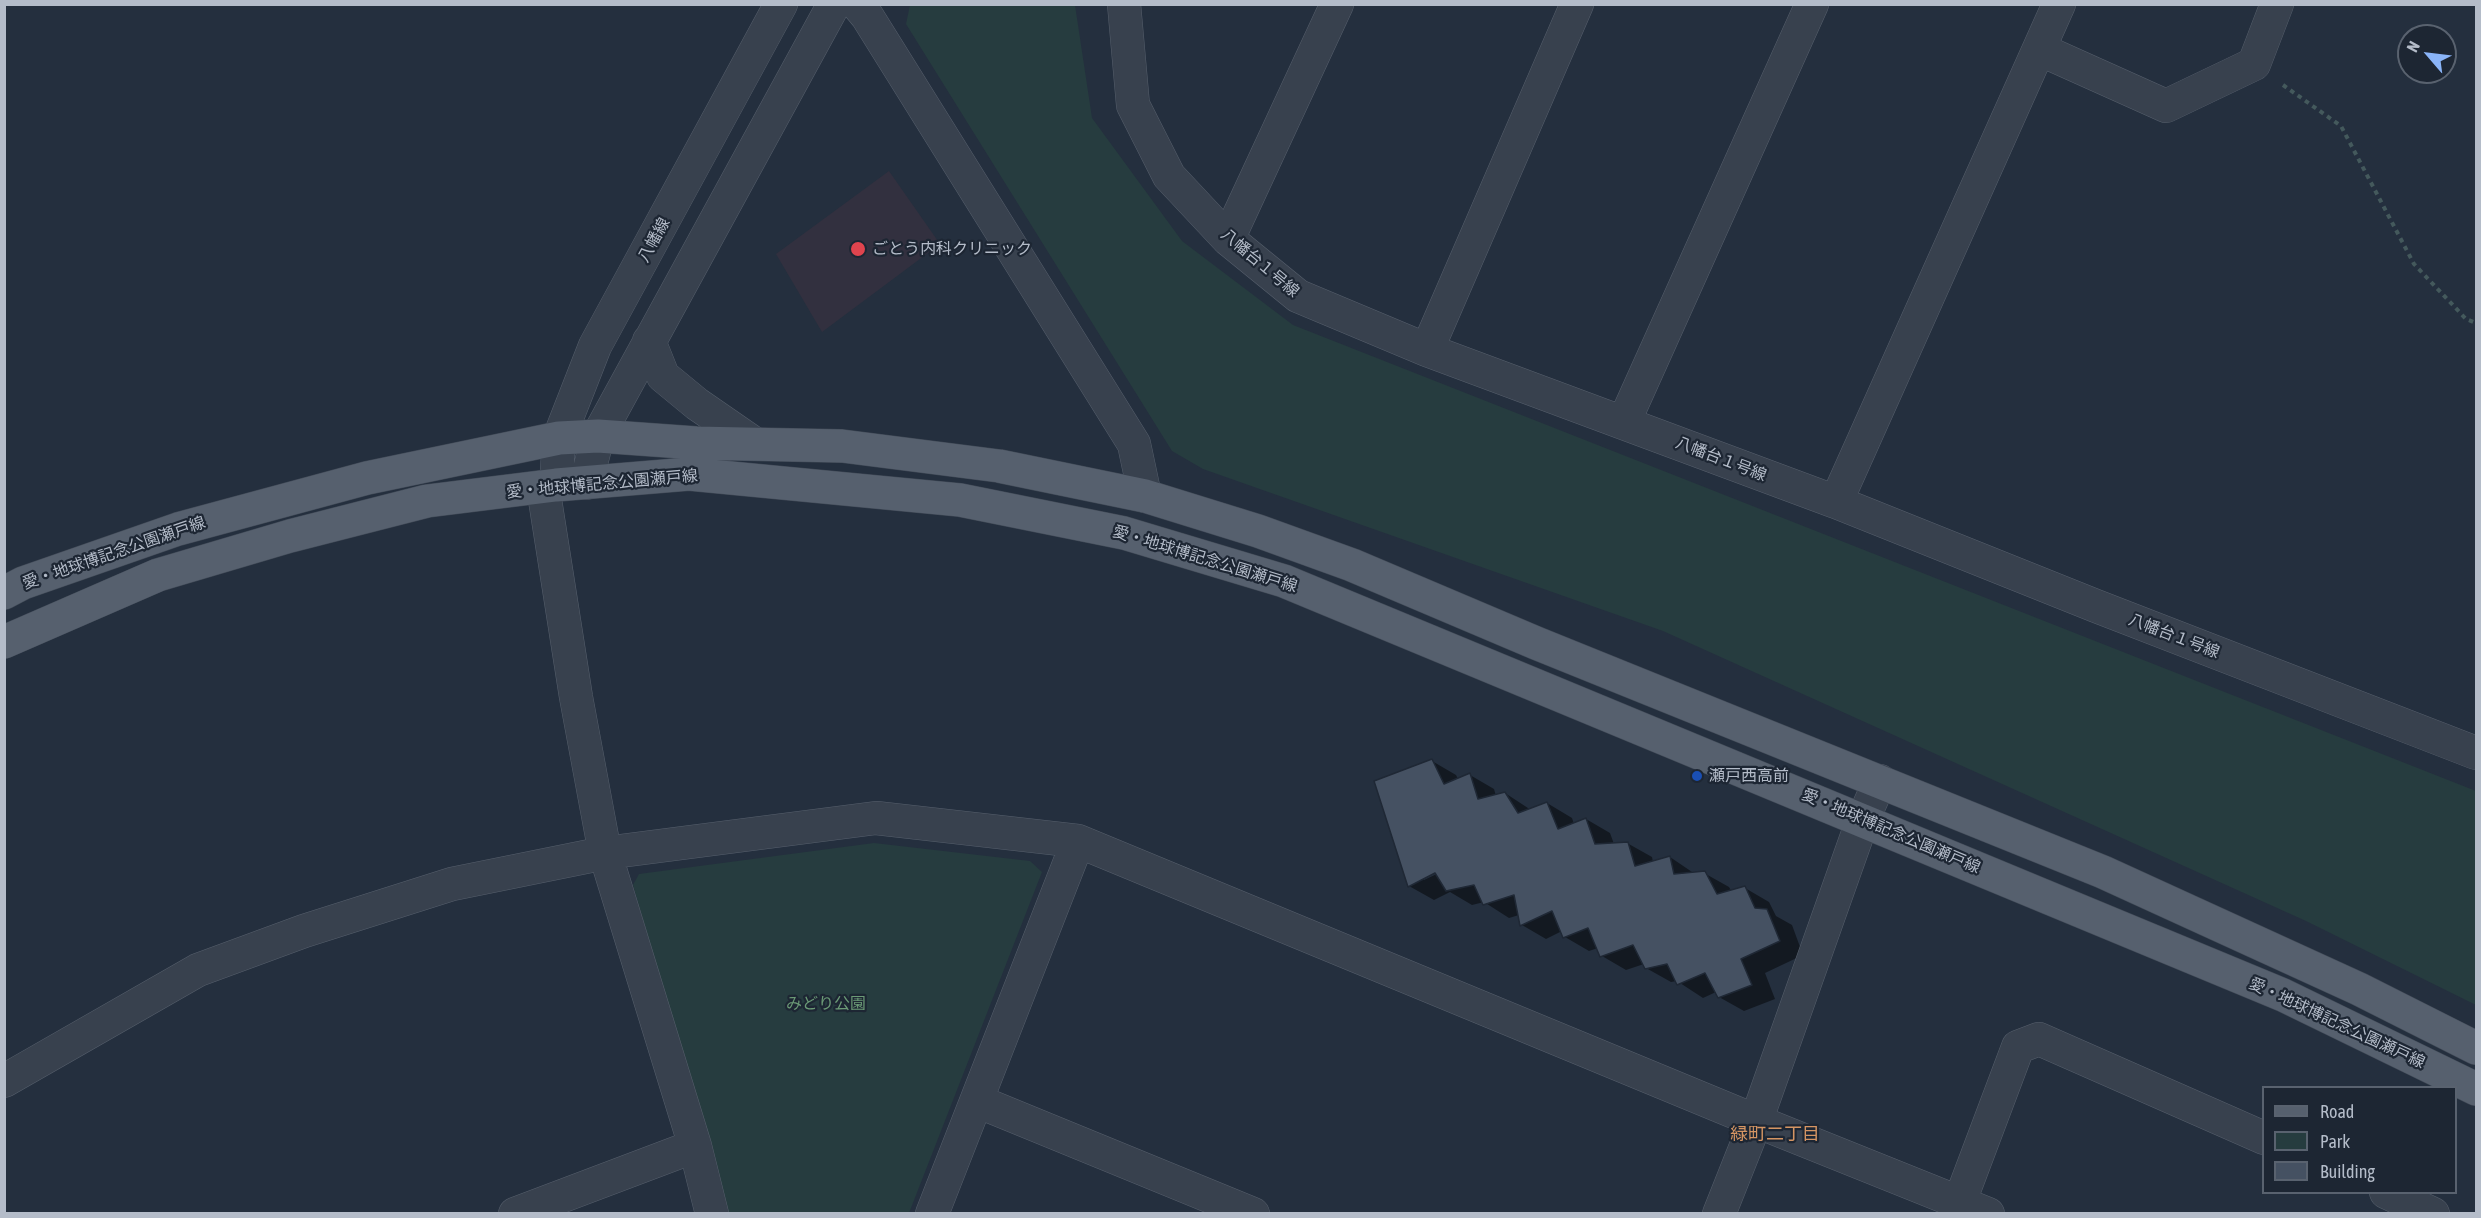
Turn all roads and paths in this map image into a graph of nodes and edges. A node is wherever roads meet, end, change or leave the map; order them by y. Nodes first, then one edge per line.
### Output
1 (781, 4) edge
2 (834, 4) edge
3 (857, 4) edge
4 (1124, 4) edge
5 (1337, 4) edge
6 (1577, 4) edge
7 (1812, 4) edge
8 (2059, 4) edge
9 (2277, 4) edge
10 (2039, 49) junction
11 (2253, 64) junction
12 (1228, 239) junction
13 (2476, 323) edge
14 (649, 342) junction
15 (1427, 350) junction
16 (1624, 422) junction
17 (598, 436) junction
18 (559, 438) junction
19 (752, 442) junction
20 (562, 485) junction
21 (1145, 495) junction
22 (1836, 502) junction
23 (4, 592) edge
24 (4, 642) edge
25 (2475, 749) edge
26 (1880, 781) junction
27 (1863, 819) junction
28 (1078, 842) junction
29 (605, 853) junction
30 (2476, 1048) edge
31 (4, 1081) edge
32 (2476, 1089) edge
33 (977, 1101) junction
34 (1756, 1121) junction
35 (2262, 1137) edge
36 (695, 1146) junction
37 (2390, 1194) edge
38 (1974, 1207) edge
39 (514, 1214) edge
40 (712, 1214) edge
41 (932, 1214) edge
42 (1253, 1214) edge
43 (1719, 1214) edge
44 (2433, 1214) edge

1 - 18 street, 八幡線
2 - 14 street
3 - 21 street
4 - 12 street, 八幡台１号線
5 - 12 street
6 - 15 street
7 - 16 street
8 - 10 street
9 - 11 street
10 - 11 street
10 - 22 street
11 - 13 path
12 - 15 street, 八幡台１号線
14 - 17 street
14 - 19 street
15 - 16 street, 八幡台１号線
16 - 22 street, 八幡台１号線
17 - 18 main road, 愛・地球博記念公園瀬戸線
17 - 19 main road, 愛・地球博記念公園瀬戸線
17 - 20 street
18 - 20 street, 八幡線
18 - 23 main road, 愛・地球博記念公園瀬戸線
19 - 21 main road, 愛・地球博記念公園瀬戸線
20 - 24 main road, 愛・地球博記念公園瀬戸線
20 - 27 main road, 愛・地球博記念公園瀬戸線
20 - 29 street
21 - 26 main road, 愛・地球博記念公園瀬戸線
22 - 25 street, 八幡台１号線
26 - 27 street
26 - 30 main road, 愛・地球博記念公園瀬戸線
27 - 32 main road, 愛・地球博記念公園瀬戸線
27 - 34 street
28 - 29 street
28 - 33 street
28 - 34 street
29 - 31 street
29 - 36 street
33 - 41 street
33 - 42 street
34 - 38 street
34 - 43 street
35 - 38 street
36 - 39 street
36 - 40 street
37 - 44 street

